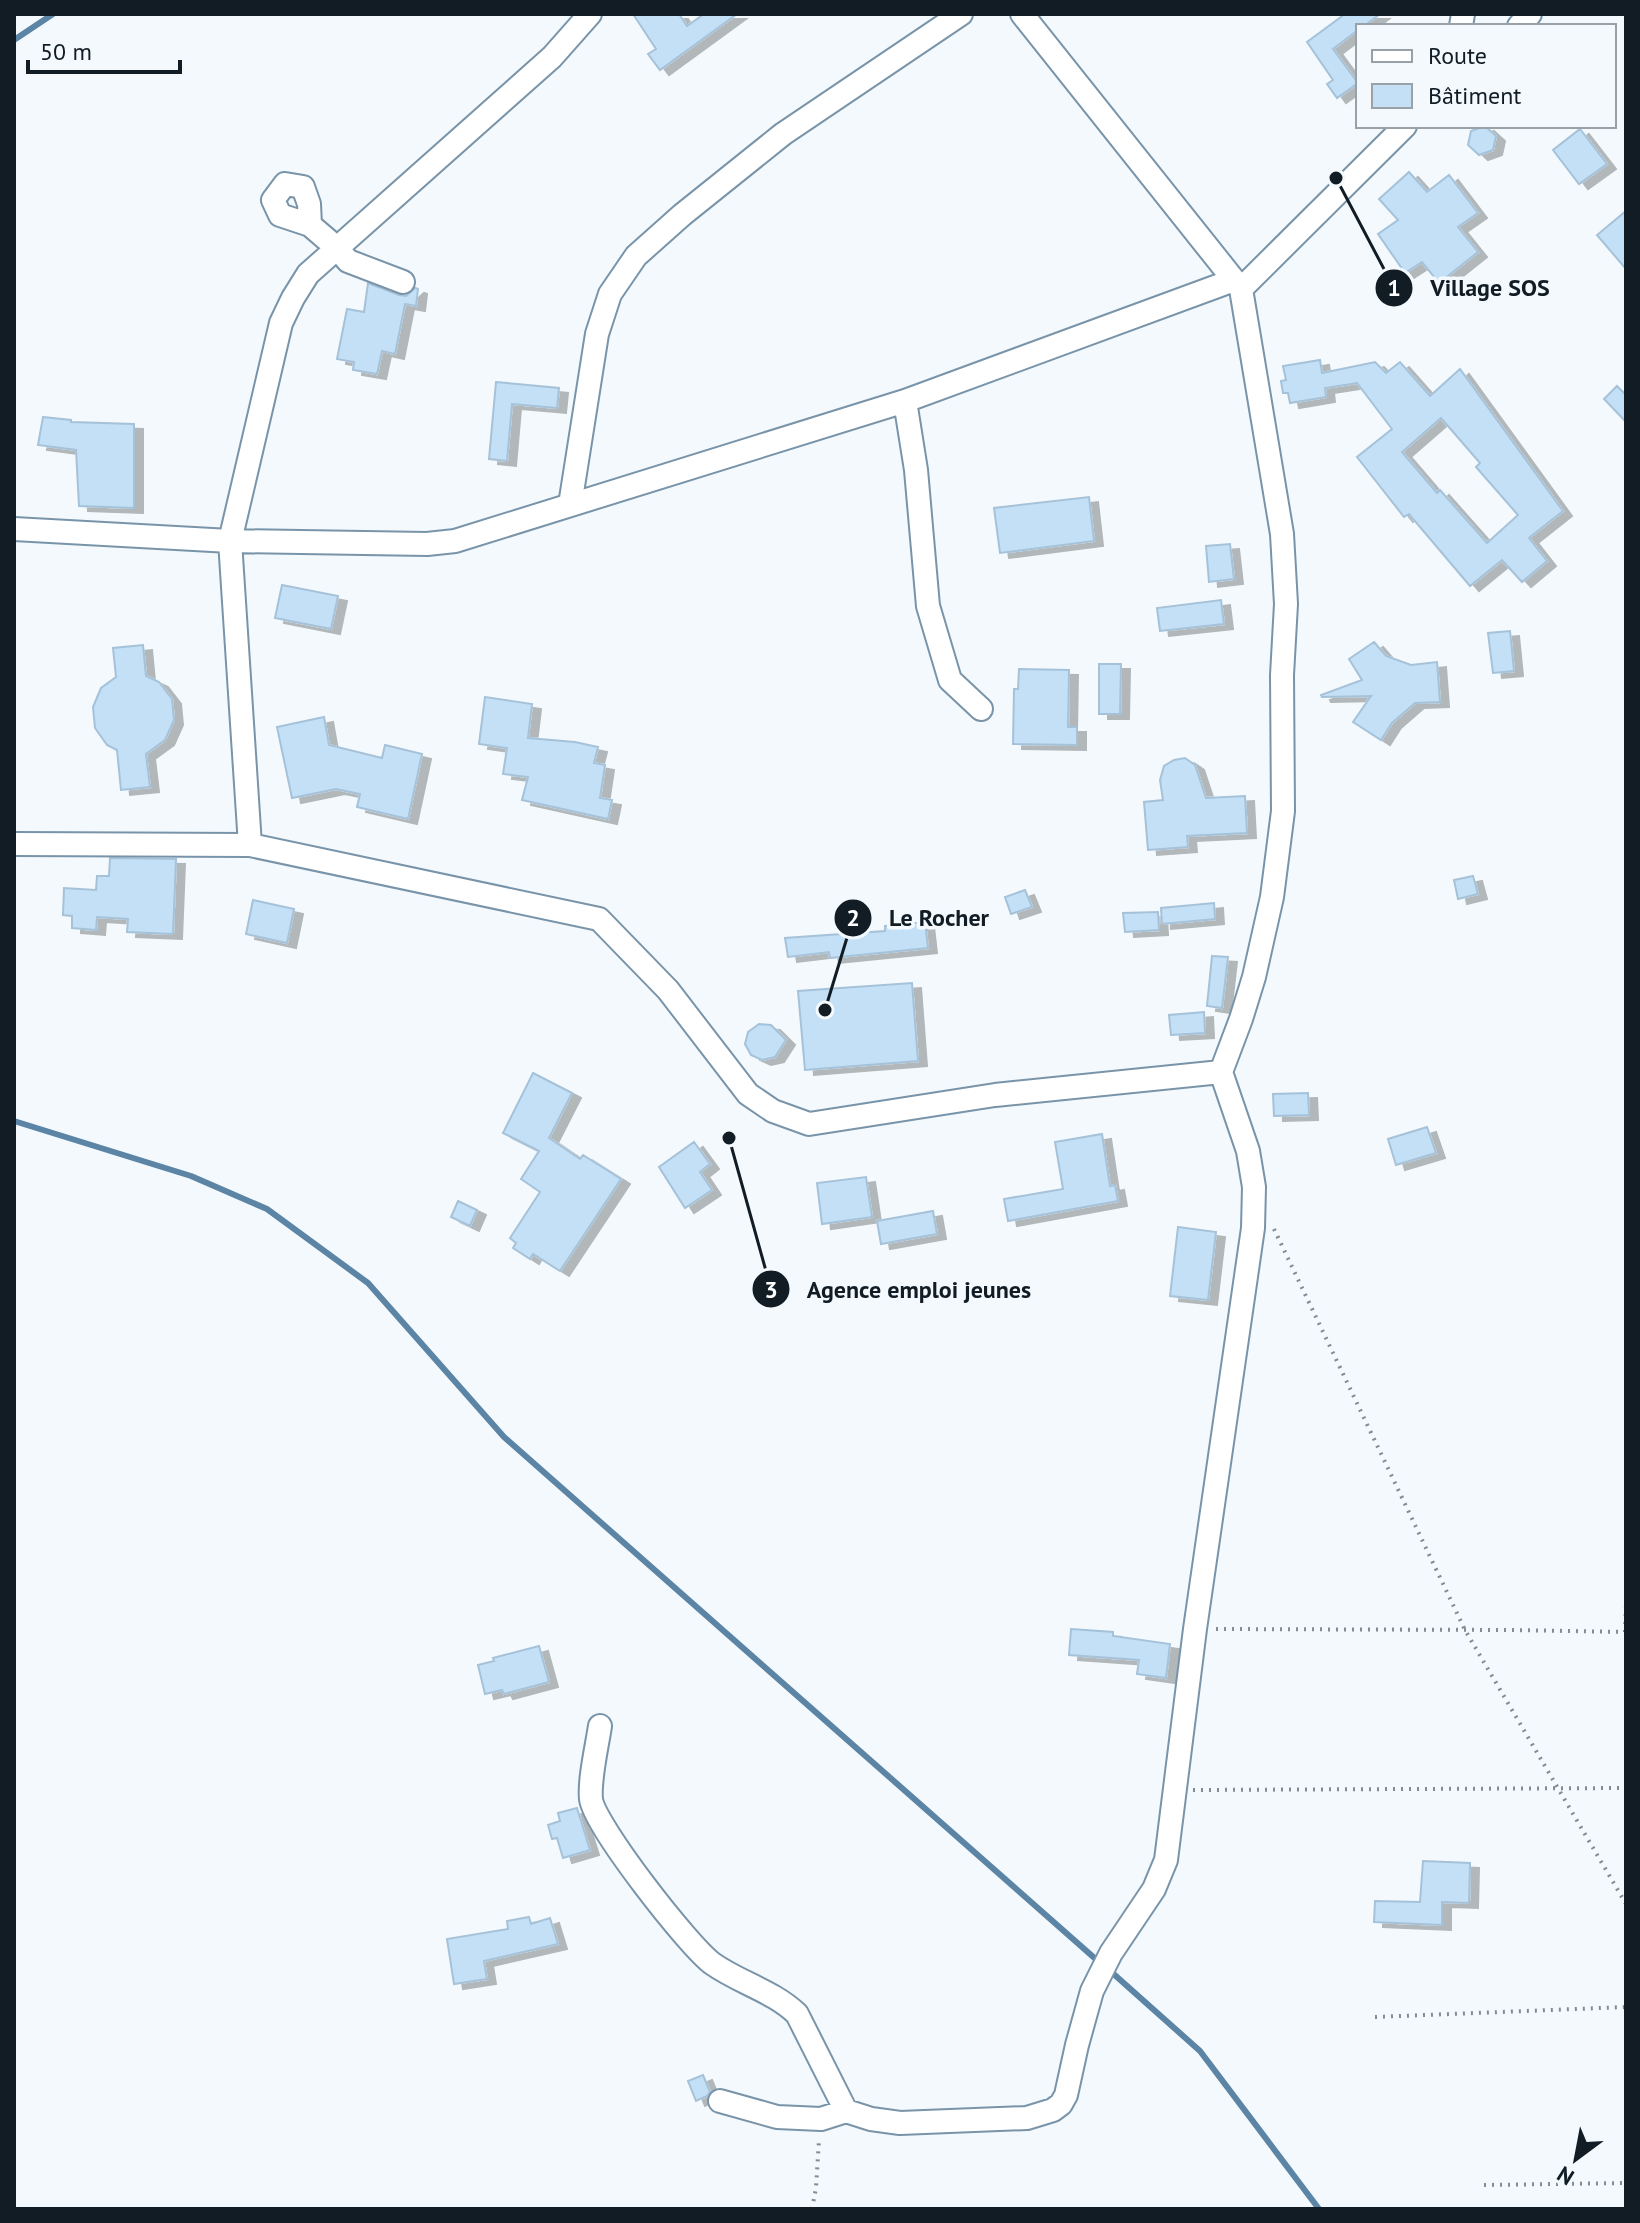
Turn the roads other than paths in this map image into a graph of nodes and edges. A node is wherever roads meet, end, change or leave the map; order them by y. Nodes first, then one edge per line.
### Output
1 (590, 14) edge
2 (961, 14) edge
3 (1022, 14) edge
4 (1403, 128) edge
5 (310, 225) dead end
6 (337, 248) junction
7 (403, 282) dead end
8 (1237, 284) junction
9 (905, 401) junction
10 (570, 505) junction
11 (14, 529) edge
12 (230, 541) junction
13 (981, 709) dead end
14 (14, 844) edge
15 (250, 845) junction
16 (1221, 1072) junction
17 (600, 1726) dead end
18 (720, 2101) dead end
19 (846, 2111) junction

1 - 6 street
2 - 10 street
3 - 8 street
4 - 8 street
5 - 6 street
6 - 7 street
6 - 12 street
8 - 9 street
8 - 16 street
9 - 10 street
9 - 13 street
10 - 12 street
11 - 12 street
12 - 15 street
14 - 15 street
15 - 16 street
16 - 19 street
17 - 19 street
18 - 19 street

